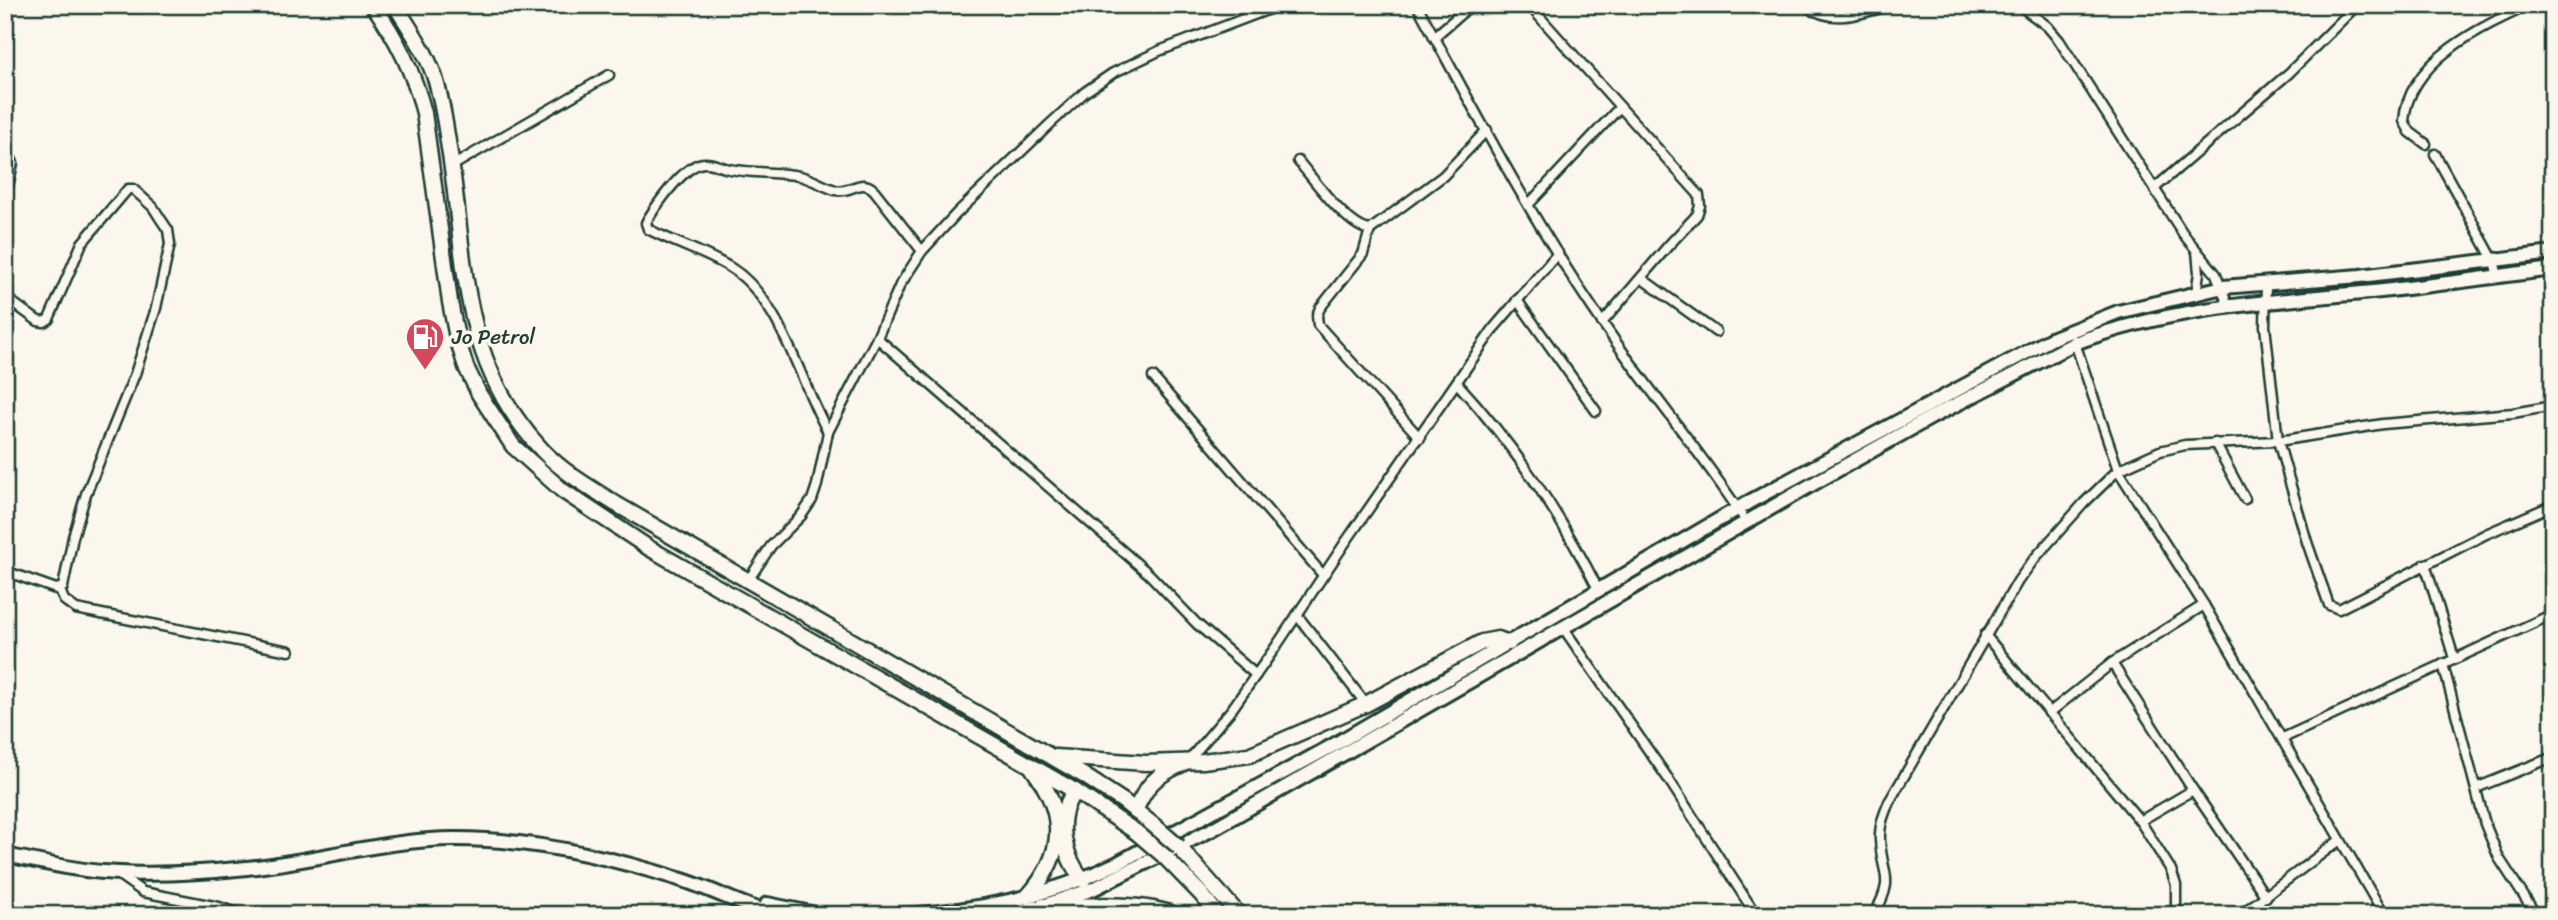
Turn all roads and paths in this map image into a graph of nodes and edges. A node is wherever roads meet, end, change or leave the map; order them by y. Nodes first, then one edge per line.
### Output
1 (373, 5) edge
2 (395, 5) edge
3 (1280, 5) edge
4 (1417, 5) edge
5 (1471, 5) edge
6 (1530, 5) edge
7 (1854, 5) edge
8 (1892, 5) edge
9 (2019, 5) edge
10 (2357, 5) edge
11 (2529, 5) edge
12 (1809, 8) edge
13 (1434, 37) junction
14 (609, 75) dead end
15 (1620, 107) junction
16 (1487, 130) junction
17 (2427, 144) dead end
18 (5, 146) edge
19 (2435, 153) dead end
20 (1297, 161) dead end
21 (452, 166) junction
22 (2155, 187) junction
23 (5, 201) edge
24 (1529, 204) junction
25 (1370, 230) junction
26 (922, 251) junction
27 (2197, 251) junction
28 (1558, 253) junction
29 (2553, 253) edge
30 (2494, 261) junction
31 (2553, 269) edge
32 (2498, 276) junction
33 (1641, 278) junction
34 (2266, 283) junction
35 (2223, 287) junction
36 (2196, 293) junction
37 (5, 297) edge
38 (1517, 300) junction
39 (2266, 301) junction
40 (2228, 305) junction
41 (1602, 323) junction
42 (1716, 332) dead end
43 (2073, 337) junction
44 (877, 338) junction
45 (1153, 377) dead end
46 (1457, 383) junction
47 (2553, 407) edge
48 (1596, 411) dead end
49 (828, 432) junction
50 (1420, 438) junction
51 (2278, 440) junction
52 (2215, 443) junction
53 (2118, 470) junction
54 (2245, 499) dead end
55 (2553, 505) edge
56 (1738, 509) junction
57 (1747, 523) junction
58 (661, 530) junction
59 (649, 548) junction
60 (2425, 564) junction
61 (5, 571) edge
62 (1323, 575) junction
63 (749, 579) junction
64 (1598, 589) junction
65 (60, 590) junction
66 (2204, 605) junction
67 (2553, 614) edge
68 (1297, 615) junction
69 (1564, 629) junction
70 (1985, 635) junction
71 (1512, 649) junction
72 (289, 651) dead end
73 (2455, 658) junction
74 (2112, 663) junction
75 (2443, 664) junction
76 (1256, 675) junction
77 (1366, 704) junction
78 (2049, 713) junction
79 (2283, 738) junction
80 (1050, 756) junction
81 (2553, 757) edge
82 (1188, 761) junction
83 (1030, 765) junction
84 (2476, 788) junction
85 (2193, 790) junction
86 (1075, 791) junction
87 (1135, 811) junction
88 (2140, 821) junction
89 (2340, 840) junction
90 (5, 855) edge
91 (116, 873) junction
92 (1083, 880) junction
93 (718, 893) junction
94 (1028, 896) junction
95 (2266, 897) junction
96 (1043, 906) junction
97 (243, 915) edge
98 (778, 915) edge
99 (821, 915) edge
100 (901, 915) edge
101 (999, 915) edge
102 (1176, 915) edge
103 (1218, 915) edge
104 (1239, 915) edge
105 (1756, 915) edge
106 (1874, 915) edge
107 (2176, 915) edge
108 (2240, 915) edge
109 (2384, 915) edge
110 (2536, 915) edge

1 - 59 highway
2 - 21 highway
3 - 26 street
4 - 13 street
5 - 13 street
6 - 15 street
7 - 12 street
8 - 12 street
9 - 22 street
10 - 22 street
11 - 17 street
13 - 16 street
14 - 21 street
15 - 24 street
15 - 33 street
16 - 24 street
16 - 25 street
18 - 23 street
19 - 30 street
20 - 25 street
21 - 58 highway
22 - 27 street
24 - 28 street
25 - 50 street
26 - 44 street
26 - 49 street
27 - 35 street
27 - 36 street
28 - 38 street
28 - 41 street
29 - 30 main road
30 - 32 street
30 - 34 main road
31 - 32 main road
32 - 39 main road
33 - 41 street
33 - 42 street
34 - 35 main road
34 - 39 street
35 - 36 main road
35 - 40 street
36 - 43 main road
37 - 65 street
38 - 46 street
38 - 48 street
39 - 40 main road
39 - 51 street
40 - 43 main road
41 - 56 street
43 - 53 street
43 - 56 main road
43 - 57 main road
44 - 49 street
44 - 76 street
45 - 62 street
46 - 50 street
46 - 64 street
47 - 51 street
49 - 63 street
50 - 62 street
51 - 52 street
51 - 60 street
52 - 53 street
52 - 54 street
53 - 66 street
53 - 70 street
55 - 60 street
56 - 57 street
56 - 64 main road
57 - 69 main road
58 - 59 highway
58 - 63 highway
59 - 83 highway
60 - 73 street
61 - 65 street
62 - 68 street
63 - 80 highway
64 - 71 main road
65 - 72 street
66 - 74 street
66 - 79 street
67 - 73 street
68 - 76 street
68 - 77 street
69 - 71 main road
69 - 105 street
70 - 78 street
70 - 106 street
71 - 77 highway
71 - 92 main road
71 - 96 main road
73 - 75 street
74 - 78 street
74 - 85 street
75 - 79 street
75 - 84 street
76 - 82 street
77 - 82 highway
78 - 88 street
79 - 89 street
80 - 82 highway
80 - 87 highway
81 - 84 street
82 - 87 highway
83 - 86 highway
83 - 94 highway
84 - 110 street
85 - 88 street
85 - 95 street
86 - 92 highway
86 - 103 highway, bridge
87 - 104 highway, bridge
88 - 107 street
89 - 95 street
89 - 109 street
90 - 91 main road
91 - 93 main road
91 - 97 street
92 - 94 main road
93 - 98 main road
93 - 99 main road
94 - 100 main road
95 - 108 street
96 - 101 main road
96 - 102 highway

